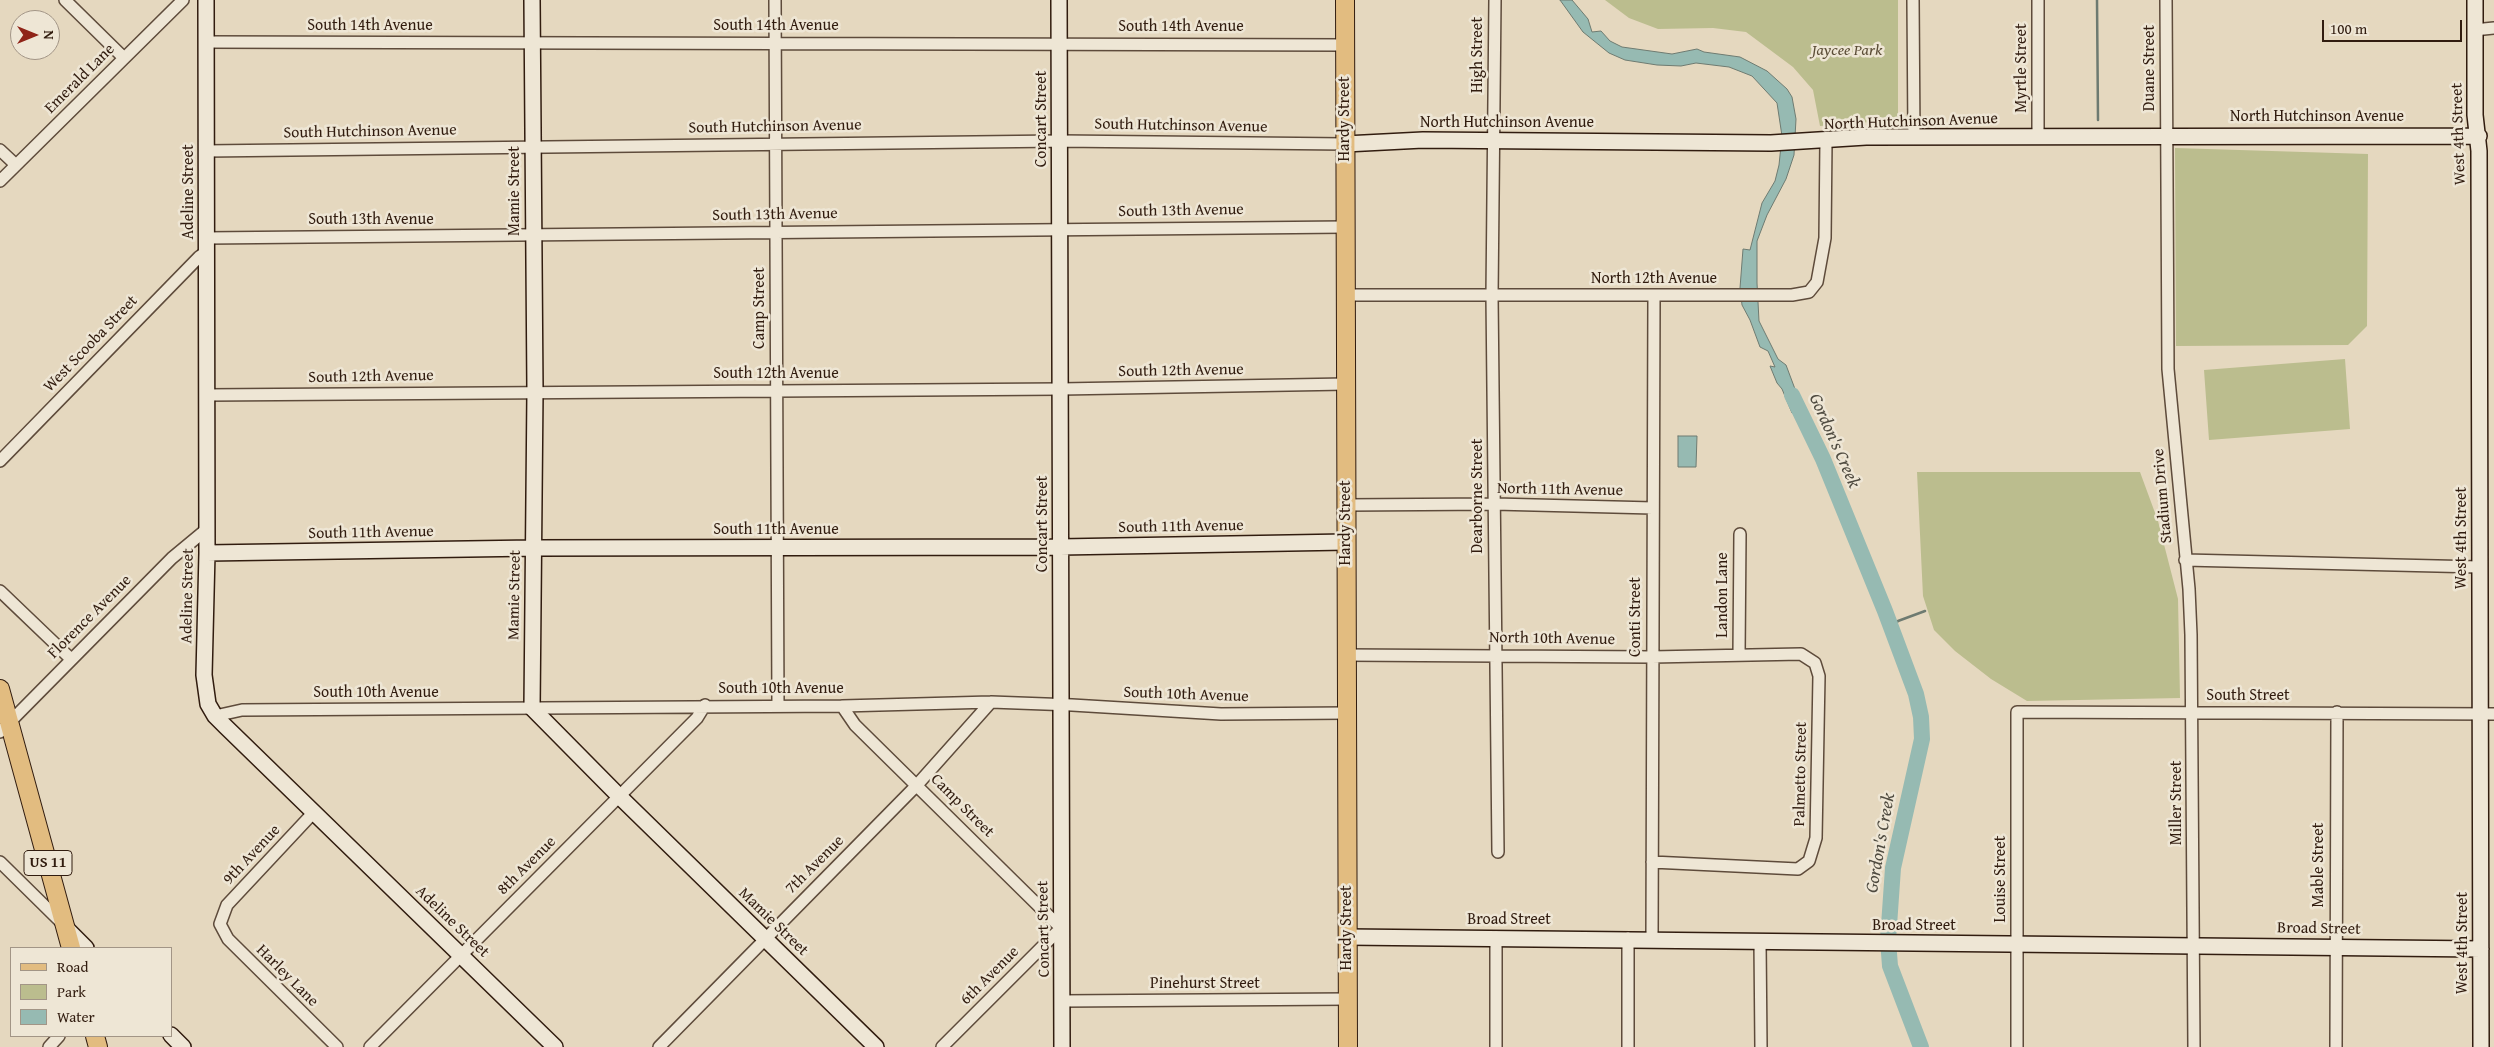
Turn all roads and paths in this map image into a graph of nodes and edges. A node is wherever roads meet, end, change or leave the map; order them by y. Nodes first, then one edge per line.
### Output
1 (64, 0) edge
2 (183, 0) edge
3 (206, 0) edge
4 (532, 0) edge
5 (775, 0) edge
6 (1059, 0) edge
7 (1344, 0) edge
8 (1495, 0) edge
9 (1913, 0) edge
10 (2038, 0) edge
11 (2166, 0) edge
12 (2466, 0) edge
13 (2475, 0) edge
14 (2492, 28) edge
15 (2474, 30) junction
16 (206, 42) junction
17 (532, 42) junction
18 (775, 42) junction
19 (1059, 43) junction
20 (1345, 45) junction
21 (124, 58) junction
22 (2038, 136) junction
23 (2167, 136) junction
24 (2479, 136) junction
25 (1914, 137) junction
26 (1494, 140) junction
27 (1060, 141) junction
28 (1819, 142) junction
29 (776, 143) junction
30 (1345, 144) junction
31 (532, 147) junction
32 (0, 150) edge
33 (206, 151) junction
34 (16, 165) junction
35 (0, 181) edge
36 (1345, 228) junction
37 (1060, 229) junction
38 (776, 231) junction
39 (533, 236) junction
40 (206, 245) junction
41 (1345, 295) junction
42 (1654, 295) junction
43 (1492, 296) junction
44 (1346, 384) junction
45 (1061, 389) junction
46 (776, 390) junction
47 (535, 392) junction
48 (207, 395) junction
49 (0, 461) edge
50 (1495, 504) junction
51 (1346, 505) junction
52 (1653, 508) junction
53 (206, 529) junction
54 (1740, 534) dead end
55 (1346, 542) junction
56 (777, 547) junction
57 (1060, 547) junction
58 (533, 548) junction
59 (207, 553) junction
60 (2185, 560) junction
61 (2480, 567) junction
62 (0, 591) edge
63 (1495, 654) junction
64 (1346, 655) junction
65 (1739, 655) junction
66 (1652, 657) junction
67 (71, 659) junction
68 (1815, 663) joint
69 (0, 689) edge
70 (991, 702) junction
71 (705, 705) junction
72 (1061, 705) junction
73 (778, 706) junction
74 (842, 706) junction
75 (532, 708) junction
76 (2017, 712) joint
77 (2193, 712) junction
78 (2337, 712) junction
79 (1347, 713) junction
80 (2487, 714) edge
81 (215, 716) junction
82 (5, 727) edge
83 (917, 785) junction
84 (619, 796) junction
85 (314, 812) junction
86 (1498, 852) dead end
87 (0, 862) edge
88 (1652, 862) junction
89 (220, 924) joint
90 (65, 927) junction
91 (1061, 928) junction
92 (1347, 937) junction
93 (1496, 937) junction
94 (1628, 938) junction
95 (766, 939) junction
96 (1652, 939) junction
97 (1760, 942) junction
98 (2017, 944) junction
99 (2194, 945) junction
100 (71, 947) edge
101 (85, 947) edge
102 (2335, 947) junction
103 (2481, 949) junction
104 (461, 955) junction
105 (1348, 999) junction
106 (1062, 1001) junction
107 (172, 1036) edge
108 (58, 1037) edge
109 (49, 1047) edge
110 (183, 1047) edge
111 (337, 1047) edge
112 (370, 1047) edge
113 (555, 1047) edge
114 (659, 1047) edge
115 (876, 1047) edge
116 (942, 1047) edge
117 (1062, 1047) edge
118 (1348, 1047) edge
119 (1496, 1047) edge
120 (1628, 1047) edge
121 (1761, 1047) edge
122 (2017, 1047) edge
123 (2194, 1047) edge
124 (2336, 1047) edge
125 (2481, 1047) edge

1 - 21 street
2 - 21 street, Emerald Lane
3 - 16 street, Adeline Street
4 - 17 street, Mamie Street
5 - 18 street, Camp Street
6 - 19 street, Concart Street
7 - 20 main road, Hardy Street
8 - 26 street, High Street
9 - 25 street
10 - 22 street, Myrtle Street
11 - 23 street, Duane Street
12 - 15 street, West 4th Street
13 - 15 street, West 4th Street
14 - 15 street
15 - 24 street, West 4th Street
16 - 17 street, South 14th Avenue
16 - 33 street, Adeline Street
17 - 18 street, South 14th Avenue
17 - 31 street, Mamie Street
18 - 19 street, South 14th Avenue
18 - 29 street, Camp Street
19 - 20 street, South 14th Avenue
19 - 27 street, Concart Street
20 - 30 main road, Hardy Street
21 - 34 street, Emerald Lane
22 - 23 street, North Hutchinson Avenue
22 - 25 street, North Hutchinson Avenue
23 - 24 street, North Hutchinson Avenue
23 - 60 street, Stadium Drive
24 - 61 street, West 4th Street
25 - 28 street, North Hutchinson Avenue
26 - 28 street, North Hutchinson Avenue
26 - 30 street, North Hutchinson Avenue
26 - 43 street, Dearborne Street
27 - 29 street, South Hutchinson Avenue
27 - 30 street, South Hutchinson Avenue
27 - 37 street, Concart Street
28 - 42 street, North 12th Avenue
29 - 31 street, South Hutchinson Avenue
29 - 38 street, Camp Street
30 - 36 main road, Hardy Street
31 - 33 street, South Hutchinson Avenue
31 - 39 street, Mamie Street
32 - 34 street
33 - 40 street, Adeline Street
34 - 35 street, Emerald Lane
36 - 37 street, South 13th Avenue
36 - 41 main road, Hardy Street
37 - 38 street, South 13th Avenue
37 - 45 street, Concart Street
38 - 39 street, South 13th Avenue
38 - 46 street, Camp Street
39 - 40 street, South 13th Avenue
39 - 47 street, Mamie Street
40 - 48 street, Adeline Street
40 - 49 street, West Scooba Street
41 - 43 street, North 12th Avenue
41 - 44 main road, Hardy Street
42 - 43 street, North 12th Avenue
42 - 52 street, Conti Street
43 - 50 street, Dearborne Street
44 - 45 street, South 12th Avenue
44 - 51 main road, Hardy Street
45 - 46 street, South 12th Avenue
45 - 57 street, Concart Street
46 - 47 street, South 12th Avenue
46 - 56 street, Camp Street
47 - 48 street, South 12th Avenue
47 - 58 street, Mamie Street
48 - 53 street, Adeline Street
50 - 51 street, North 11th Avenue
50 - 52 street, North 11th Avenue
50 - 63 street, Dearborne Street
51 - 55 main road, Hardy Street
52 - 66 street, Conti Street
53 - 59 street, Adeline Street
53 - 67 street, Florence Avenue
54 - 65 street, Landon Lane
55 - 57 street, South 11th Avenue
55 - 64 main road, Hardy Street
56 - 57 street, South 11th Avenue
56 - 58 street, South 11th Avenue
56 - 73 street, Camp Street
57 - 72 street, Concart Street
58 - 59 street, South 11th Avenue
58 - 75 street, Mamie Street
59 - 81 street, Adeline Street
60 - 61 street, Stadium Drive
60 - 77 street, Miller Street
61 - 80 street, West 4th Street
62 - 67 street
63 - 64 street, North 10th Avenue
63 - 66 street, North 10th Avenue
63 - 86 street, Dearborne Street
64 - 79 main road, Hardy Street
65 - 66 street, North 10th Avenue
65 - 68 street, North 10th Avenue
66 - 88 street, Conti Street
67 - 82 street, Florence Avenue
68 - 88 street, Palmetto Street
69 - 82 main road, US 11
70 - 72 street, South 10th Avenue
70 - 74 street, South 10th Avenue
70 - 83 street, 7th Avenue
71 - 73 street, South 10th Avenue
71 - 75 street, South 10th Avenue
71 - 84 street, 8th Avenue
72 - 79 street, South 10th Avenue
72 - 91 street, Concart Street
73 - 74 street, South 10th Avenue
74 - 83 street, Camp Street
75 - 81 street, South 10th Avenue
75 - 84 street, Mamie Street
76 - 77 street, South Street
76 - 98 street, Louise Street
77 - 78 street, South Street
77 - 99 street, Miller Street
78 - 80 street, South Street
78 - 102 street, Mable Street
79 - 92 main road, Hardy Street
80 - 103 street, West 4th Street
81 - 85 street, Adeline Street
82 - 90 main road, US 11
83 - 91 street, Camp Street
83 - 95 street, 7th Avenue
84 - 95 street, Mamie Street
84 - 104 street, 8th Avenue
85 - 89 street, 9th Avenue
85 - 104 street, Adeline Street
87 - 90 street
88 - 96 street, Conti Street
89 - 111 street, Harley Lane
90 - 100 main road, US 11
90 - 101 street
91 - 106 street, Concart Street
91 - 116 street, 6th Avenue
92 - 93 street, Broad Street
92 - 105 main road, Hardy Street
93 - 94 street, Broad Street
93 - 119 street
94 - 96 street, Broad Street
94 - 120 street
95 - 114 street, 7th Avenue
95 - 115 street, Mamie Street
96 - 97 street, Broad Street
97 - 98 street, Broad Street
97 - 121 street
98 - 99 street, Broad Street
98 - 122 street, Louise Street
99 - 102 street, Broad Street
99 - 123 street, Miller Street
102 - 103 street, Broad Street
102 - 124 street, Mable Street
103 - 125 street, West 4th Street
104 - 112 street, 8th Avenue
104 - 113 street, Adeline Street
105 - 106 street, Pinehurst Street
105 - 118 main road, Hardy Street
106 - 117 street, Concart Street
107 - 110 street
108 - 109 street

